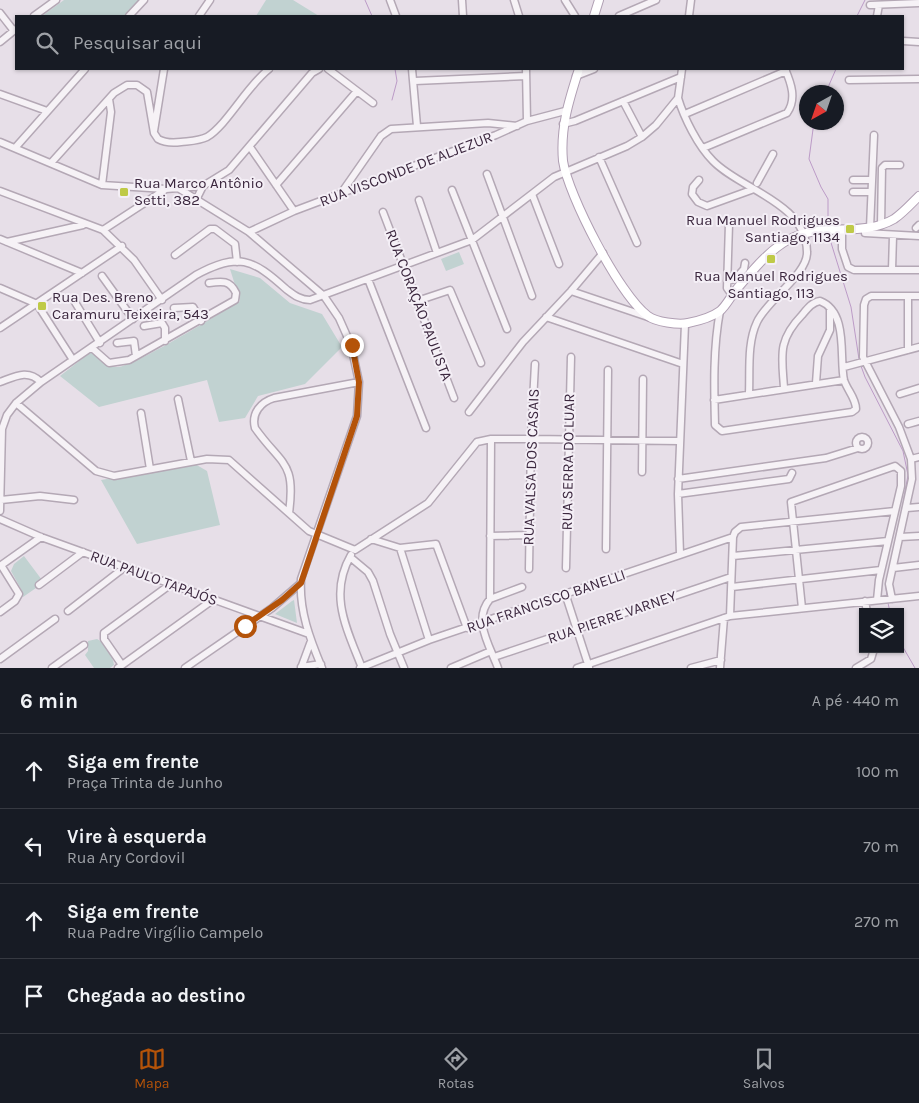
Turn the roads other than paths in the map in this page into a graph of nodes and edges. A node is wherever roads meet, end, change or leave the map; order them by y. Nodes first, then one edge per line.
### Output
1 (56, 0) edge
2 (144, 0) edge
3 (210, 0) edge
4 (398, 0) edge
5 (462, 0) edge
6 (514, 0) edge
7 (565, 0) edge
8 (598, 0) edge
9 (656, 0) edge
10 (691, 0) edge
11 (391, 3) edge
12 (919, 3) edge
13 (870, 5) dead end
14 (879, 5) junction
15 (0, 13) edge
16 (35, 15) edge
17 (130, 15) edge
18 (200, 15) edge
19 (396, 15) edge
20 (463, 15) edge
21 (519, 15) edge
22 (574, 15) edge
23 (594, 15) edge
24 (621, 15) edge
25 (689, 15) edge
26 (877, 15) edge
27 (15, 30) edge
28 (904, 41) edge
29 (0, 42) edge
30 (919, 42) edge
31 (84, 70) edge
32 (164, 70) edge
33 (268, 70) edge
34 (329, 70) edge
35 (412, 70) edge
36 (785, 70) edge
37 (309, 71) edge
38 (683, 71) edge
39 (526, 72) edge
40 (578, 73) edge
41 (919, 79) edge
42 (849, 80) dead end
43 (415, 82) junction
44 (357, 91) junction
45 (0, 94) edge
46 (678, 98) junction
47 (109, 99) junction
48 (623, 101) junction
49 (373, 104) dead end
50 (47, 110) junction
51 (565, 111) junction
52 (685, 114) junction
53 (527, 121) junction
54 (563, 124) junction
55 (417, 126) junction
56 (517, 126) junction
57 (155, 135) junction
58 (874, 135) dead end
59 (642, 137) junction
60 (0, 142) edge
61 (250, 147) junction
62 (14, 148) junction
63 (703, 148) junction
64 (774, 154) dead end
65 (599, 157) junction
66 (51, 163) junction
67 (900, 165) dead end
68 (565, 171) junction
69 (487, 174) dead end
70 (699, 180) dead end
71 (853, 180) dead end
72 (871, 180) junction
73 (102, 185) junction
74 (276, 185) junction
75 (203, 186) junction
76 (756, 186) junction
77 (178, 188) junction
78 (166, 189) junction
79 (452, 190) dead end
80 (0, 191) edge
81 (853, 192) dead end
82 (871, 192) junction
83 (341, 193) junction
84 (532, 194) junction
85 (919, 196) edge
86 (196, 200) junction
87 (419, 200) dead end
88 (294, 211) junction
89 (383, 212) dead end
90 (501, 217) junction
91 (729, 224) dead end
92 (84, 225) junction
93 (881, 225) junction
94 (868, 228) junction
95 (839, 229) junction
96 (103, 230) junction
97 (249, 232) junction
98 (804, 233) junction
99 (893, 236) junction
100 (919, 236) edge
101 (0, 239) edge
102 (472, 240) junction
103 (7, 242) junction
104 (637, 243) dead end
105 (122, 246) junction
106 (436, 253) junction
107 (603, 253) junction
108 (175, 255) dead end
109 (237, 262) junction
110 (745, 263) dead end
111 (559, 264) dead end
112 (404, 266) junction
113 (892, 270) junction
114 (919, 270) edge
115 (82, 274) junction
116 (102, 276) dead end
117 (368, 280) junction
118 (727, 280) junction
119 (209, 284) dead end
120 (0, 288) edge
121 (571, 290) junction
122 (732, 295) junction
123 (324, 296) junction
124 (532, 296) dead end
125 (908, 296) junction
126 (919, 296) edge
127 (73, 299) dead end
128 (162, 300) junction
129 (416, 301) junction
130 (37, 304) junction
131 (174, 308) dead end
132 (829, 308) junction
133 (720, 311) junction
134 (648, 316) junction
135 (546, 317) junction
136 (133, 319) junction
137 (201, 321) junction
138 (685, 324) junction
139 (144, 326) dead end
140 (0, 328) edge
141 (165, 328) junction
142 (507, 328) dead end
143 (174, 336) junction
144 (165, 341) junction
145 (100, 342) junction
146 (117, 342) dead end
147 (919, 347) edge
148 (92, 348) junction
149 (908, 350) junction
150 (136, 356) junction
151 (571, 357) dead end
152 (73, 360) junction
153 (864, 362) junction
154 (481, 363) dead end
155 (535, 364) dead end
156 (683, 364) junction
157 (844, 366) junction
158 (608, 370) dead end
159 (643, 379) dead end
160 (844, 380) junction
161 (0, 382) edge
162 (41, 382) junction
163 (359, 382) junction
164 (816, 383) junction
165 (784, 388) junction
166 (919, 388) edge
167 (749, 393) junction
168 (900, 394) dead end
169 (454, 398) dead end
170 (178, 399) dead end
171 (714, 400) junction
172 (16, 404) junction
173 (470, 412) dead end
174 (141, 413) dead end
175 (919, 421) edge
176 (908, 424) dead end
177 (426, 428) dead end
178 (491, 439) junction
179 (531, 439) junction
180 (568, 440) junction
181 (607, 440) junction
182 (680, 441) junction
183 (642, 442) junction
184 (858, 448) dead end
185 (919, 457) edge
186 (911, 459) junction
187 (191, 462) junction
188 (150, 469) junction
189 (642, 472) dead end
190 (792, 474) dead end
191 (916, 478) edge
192 (678, 479) junction
193 (678, 494) junction
194 (1, 500) edge
195 (74, 500) dead end
196 (919, 507) edge
197 (907, 508) junction
198 (0, 511) edge
199 (895, 511) junction
200 (289, 513) junction
201 (0, 519) edge
202 (792, 522) junction
203 (316, 535) junction
204 (528, 535) junction
205 (490, 536) junction
206 (919, 536) edge
207 (41, 537) junction
208 (733, 537) junction
209 (900, 537) junction
210 (371, 539) junction
211 (888, 541) junction
212 (400, 548) junction
213 (606, 549) dead end
214 (355, 550) junction
215 (796, 550) junction
216 (83, 552) junction
217 (680, 554) junction
218 (733, 556) junction
219 (350, 557) junction
220 (1, 565) edge
221 (919, 565) edge
222 (126, 567) junction
223 (566, 568) dead end
224 (893, 568) junction
225 (528, 569) dead end
226 (881, 570) junction
227 (731, 577) junction
228 (799, 579) junction
229 (301, 583) junction
230 (171, 584) junction
231 (38, 585) dead end
232 (522, 587) dead end
233 (732, 587) junction
234 (565, 593) junction
235 (919, 596) edge
236 (214, 599) junction
237 (490, 599) junction
238 (890, 599) junction
239 (877, 600) junction
240 (865, 601) junction
241 (802, 608) junction
242 (866, 608) edge
243 (68, 611) dead end
244 (0, 612) edge
245 (260, 616) junction
246 (727, 617) junction
247 (55, 619) dead end
248 (481, 623) junction
249 (467, 628) junction
250 (576, 629) junction
251 (310, 637) junction
252 (429, 640) junction
253 (84, 646) dead end
254 (397, 653) junction
255 (873, 653) edge
256 (493, 654) junction
257 (0, 659) edge
258 (721, 660) junction
259 (321, 666) edge
260 (588, 666) edge
261 (120, 667) edge
262 (301, 667) edge
263 (52, 668) edge
264 (185, 668) edge
265 (361, 668) edge
266 (404, 668) edge
267 (451, 668) edge
268 (498, 668) edge
269 (577, 668) edge
270 (690, 668) edge
271 (720, 668) edge
272 (856, 668) edge

1 - 16 street
2 - 17 street
3 - 18 street
4 - 11 street
5 - 20 street
6 - 21 street
7 - 22 street
8 - 23 main road
9 - 24 street
10 - 25 street
11 - 19 street
12 - 14 street
13 - 14 street
14 - 26 street
15 - 27 street
27 - 29 street
28 - 30 street
31 - 50 street
32 - 57 street
33 - 57 street
34 - 44 street
35 - 43 street
36 - 52 street
36 - 63 street
37 - 61 street
38 - 46 street
38 - 48 street
39 - 43 street
39 - 53 street
40 - 51 main road
41 - 42 street
43 - 55 street
44 - 49 street
44 - 74 street
45 - 50 street
46 - 52 street
46 - 59 street
47 - 57 street
47 - 66 street
47 - 73 street
48 - 54 street
48 - 59 street
50 - 62 street
51 - 53 street, RUA VISCONDE DE ALJEZUR
51 - 54 main road
52 - 63 street
53 - 56 street, RUA VISCONDE DE ALJEZUR
54 - 68 main road
55 - 56 street
55 - 83 street
56 - 83 street, RUA VISCONDE DE ALJEZUR
58 - 72 street
59 - 65 street
60 - 62 street
61 - 74 street
61 - 75 street
62 - 66 street
63 - 76 street
64 - 76 street
65 - 68 street
65 - 104 street
66 - 73 street
67 - 93 street
68 - 84 street
68 - 107 main road
69 - 90 street
70 - 76 street
71 - 72 street
72 - 82 street
73 - 78 street
74 - 88 street
75 - 77 street
75 - 86 street
76 - 98 street
77 - 78 street
77 - 86 street
78 - 96 street
79 - 102 street
80 - 92 street
81 - 82 street
82 - 94 street
83 - 88 street, RUA VISCONDE DE ALJEZUR
84 - 90 street
84 - 111 street
85 - 93 main road
86 - 97 street
87 - 106 street
88 - 97 street, RUA VISCONDE DE ALJEZUR
89 - 112 street, RUA CORAÇÃO PAULISTA
90 - 102 street
90 - 124 street
91 - 118 street
92 - 96 street
92 - 103 street
93 - 94 main road
94 - 95 main road
94 - 99 street
95 - 98 main road
95 - 113 street
96 - 105 street
97 - 123 street
98 - 122 main road
98 - 167 street
99 - 100 street
99 - 113 street
101 - 103 street
102 - 106 street
102 - 142 street
103 - 115 street
105 - 115 street
105 - 128 street
106 - 112 street
107 - 121 street
107 - 134 main road
108 - 109 street
109 - 123 street
109 - 128 street
110 - 118 street
112 - 117 street
112 - 129 street, RUA CORAÇÃO PAULISTA
113 - 114 street
115 - 130 street
116 - 136 street
117 - 123 street
117 - 177 street
118 - 122 street
119 - 137 street
120 - 130 street
121 - 134 street
121 - 135 street
122 - 133 main road
123 - 163 street
125 - 126 street
125 - 149 street
125 - 153 street
127 - 145 street
128 - 136 street
129 - 154 street
129 - 169 street, RUA CORAÇÃO PAULISTA
130 - 140 street
130 - 152 street
131 - 137 street
132 - 157 street
132 - 164 street
132 - 165 street
133 - 138 main road
133 - 171 street
134 - 138 main road
135 - 156 street
135 - 173 street
136 - 145 street
137 - 143 street
138 - 156 street
139 - 141 street
141 - 143 street
141 - 144 street
143 - 144 street
144 - 150 street
145 - 148 street
146 - 150 street
147 - 149 street
148 - 150 street
148 - 152 street
149 - 153 street
151 - 180 street, RUA SERRA DO LUAR
152 - 162 street
153 - 157 street
153 - 186 street
155 - 179 street, RUA VALSA DOS CASAIS
156 - 182 street
157 - 160 street
158 - 181 street
159 - 183 street
160 - 164 street
160 - 171 street
161 - 162 street
162 - 172 street
163 - 200 street
163 - 203 street
164 - 165 street
165 - 167 street
166 - 168 street
167 - 171 street
170 - 187 street
172 - 188 street
172 - 194 street
174 - 188 street
175 - 176 street
178 - 179 street
178 - 205 street
178 - 210 street
179 - 180 street
179 - 204 street, RUA VALSA DOS CASAIS
180 - 181 street
180 - 223 street, RUA SERRA DO LUAR
181 - 183 street
181 - 213 street
182 - 183 street
182 - 192 street
183 - 189 street
184 - 192 street
185 - 186 street
186 - 191 street
187 - 188 street
187 - 200 street
190 - 193 street
191 - 197 street
192 - 193 street
193 - 217 street
194 - 195 street
194 - 198 street
196 - 197 street
197 - 209 street
199 - 202 street
199 - 202 street
199 - 211 street
200 - 203 street
201 - 207 street, RUA PAULO TAPAJÓS
202 - 208 street
202 - 215 street
203 - 214 street
203 - 229 street
204 - 205 street
204 - 225 street, RUA VALSA DOS CASAIS
205 - 237 street
206 - 209 street
207 - 216 street, RUA PAULO TAPAJÓS
207 - 220 street
208 - 217 street, RUA FRANCISCO BANELLI
208 - 218 street
209 - 224 street
210 - 212 street
210 - 214 street
211 - 215 street
211 - 226 street
212 - 249 street
212 - 252 street
214 - 219 street
215 - 218 street
215 - 228 street
216 - 222 street, RUA PAULO TAPAJÓS
216 - 231 street
217 - 234 street, RUA FRANCISCO BANELLI
218 - 227 street
219 - 254 street
219 - 265 street
220 - 244 street
221 - 224 street
222 - 230 street, RUA PAULO TAPAJÓS
222 - 243 street
224 - 238 street
226 - 228 street
226 - 239 street
227 - 233 street
227 - 250 street, RUA PIERRE VARNEY
228 - 233 street
228 - 241 street
229 - 245 street
229 - 251 street
230 - 236 street, RUA PAULO TAPAJÓS
230 - 261 street
232 - 237 street
233 - 246 street
234 - 248 street, RUA FRANCISCO BANELLI
234 - 250 street
235 - 238 street
236 - 245 street, RUA PAULO TAPAJÓS
236 - 261 street
237 - 248 street
238 - 239 street
239 - 240 street
240 - 241 street
240 - 242 street
241 - 246 street
245 - 251 street, RUA PAULO TAPAJÓS
245 - 264 street
246 - 258 street
246 - 260 street
247 - 257 street
248 - 249 street, RUA FRANCISCO BANELLI
248 - 256 street
249 - 252 street, RUA FRANCISCO BANELLI
250 - 256 street, RUA PIERRE VARNEY
250 - 260 street
251 - 259 street
251 - 262 street
252 - 254 street, RUA FRANCISCO BANELLI
253 - 263 street
254 - 265 street, RUA FRANCISCO BANELLI
254 - 266 street
255 - 272 street
256 - 267 street, RUA PIERRE VARNEY
256 - 268 street
258 - 270 street
258 - 271 street
259 - 262 street
260 - 269 street

